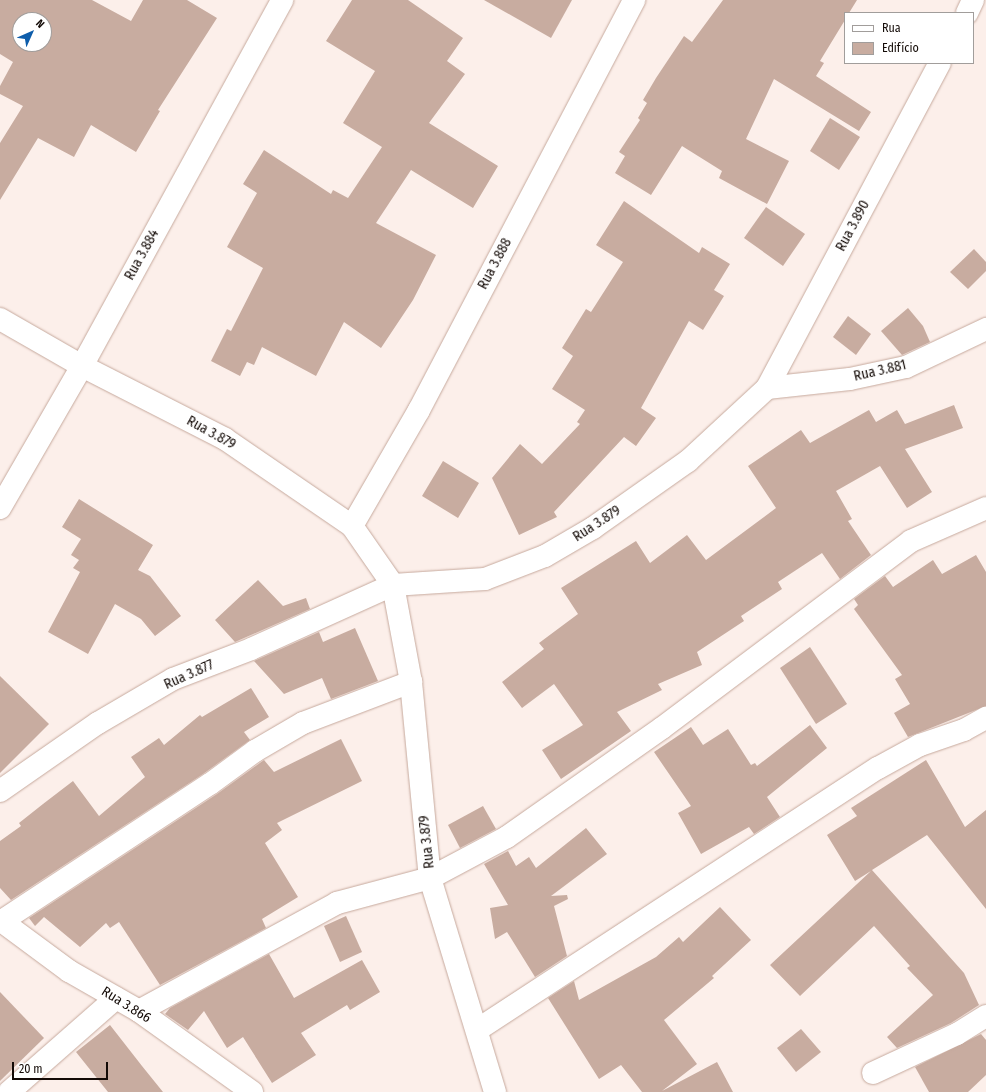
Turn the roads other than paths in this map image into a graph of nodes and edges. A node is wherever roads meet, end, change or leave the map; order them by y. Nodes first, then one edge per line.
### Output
1 (282, 0) edge
2 (634, 0) edge
3 (974, 0) edge
4 (967, 12) edge
5 (939, 64) edge
6 (0, 319) edge
7 (986, 329) edge
8 (82, 366) junction
9 (767, 388) junction
10 (0, 508) edge
11 (986, 508) edge
12 (352, 526) junction
13 (393, 586) junction
14 (411, 682) junction
15 (986, 718) edge
16 (0, 791) edge
17 (430, 878) junction
18 (1, 920) edge
19 (116, 998) junction
20 (139, 1011) junction
21 (986, 1016) edge
22 (477, 1030) junction
23 (873, 1073) dead end
24 (9, 1092) edge
25 (252, 1092) edge
26 (495, 1092) edge

1 - 8 street, Rua 3.884
2 - 12 street, Rua 3.888
3 - 4 street
5 - 9 street, Rua 3.890
6 - 8 street, Rua 3.879
7 - 9 street, Rua 3.881
8 - 10 street, Rua 3.884
8 - 12 street, Rua 3.879
9 - 13 street, Rua 3.879
11 - 17 street
12 - 13 street, Rua 3.879
13 - 14 street, Rua 3.879
13 - 16 street, Rua 3.877
14 - 17 street, Rua 3.879
14 - 18 street
15 - 22 street
17 - 20 street
17 - 22 street, Rua 3.879
18 - 19 street, Rua 3.866
19 - 20 street, Rua 3.866
19 - 24 street
20 - 25 street, Rua 3.866
21 - 23 street
22 - 26 street, Rua 3.879

